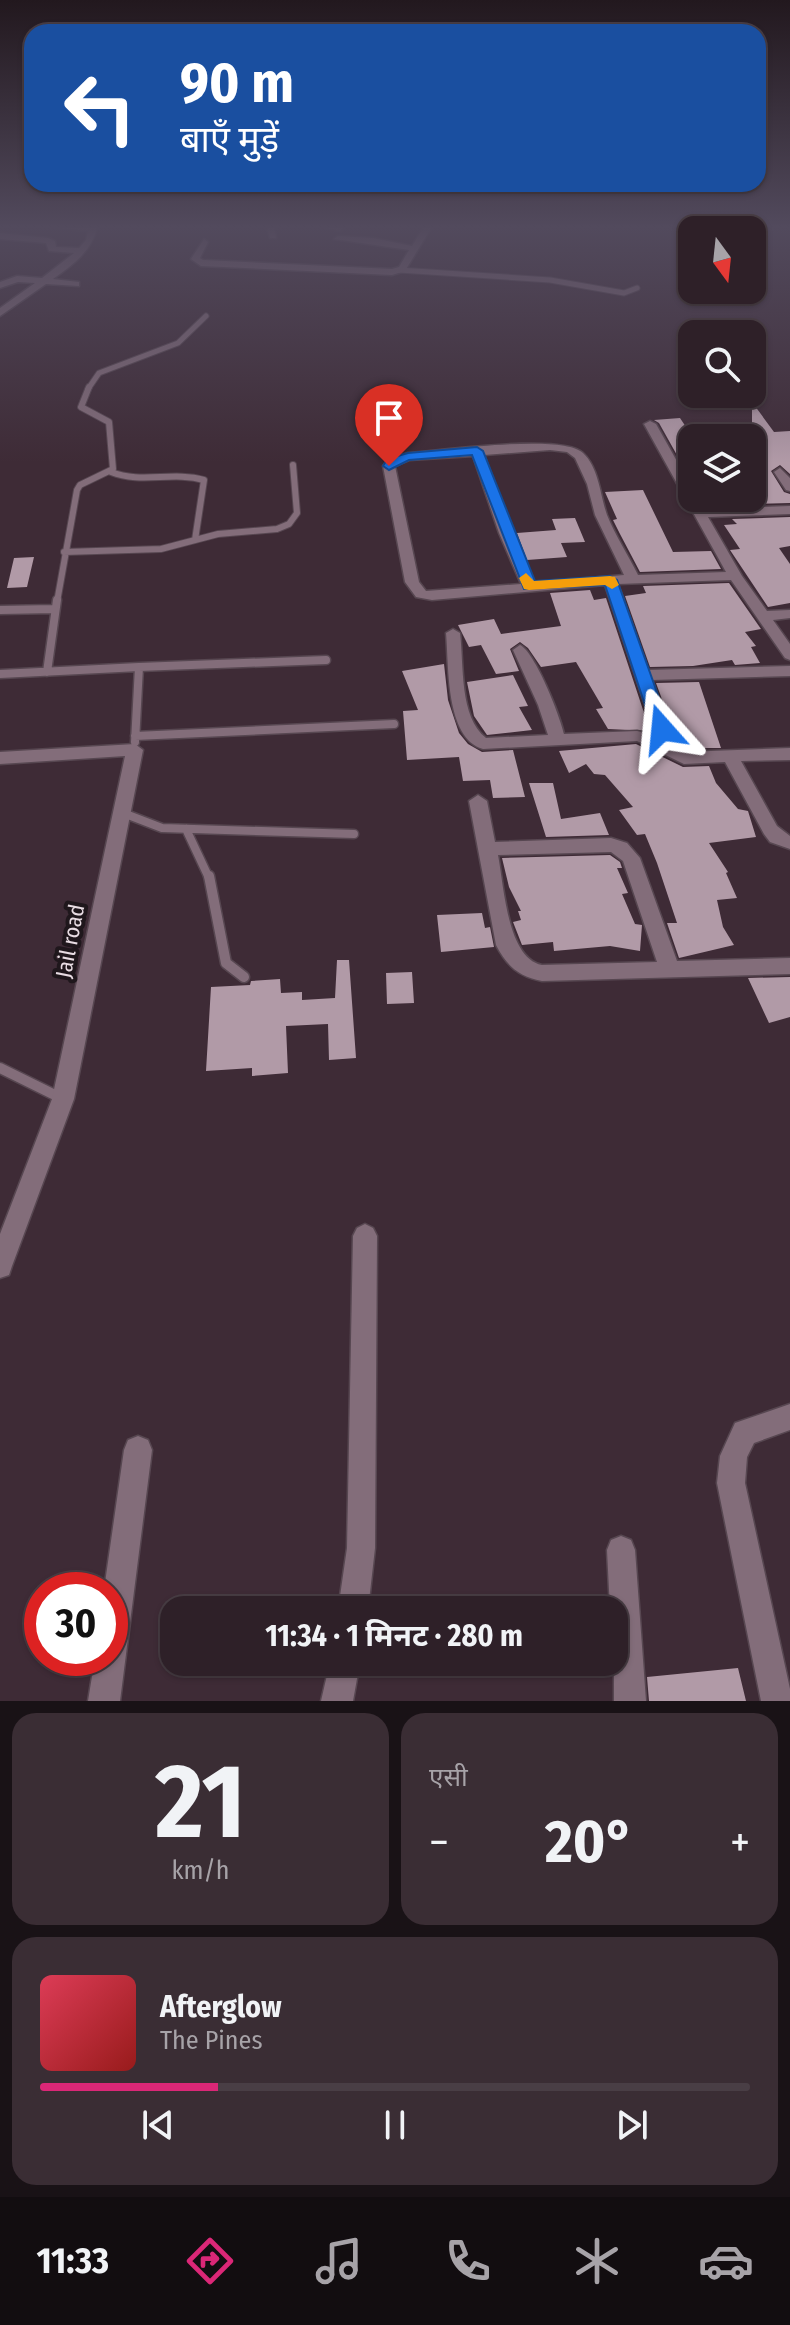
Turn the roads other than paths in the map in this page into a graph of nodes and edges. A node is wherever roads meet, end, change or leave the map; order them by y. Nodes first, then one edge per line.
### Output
1 (206, 316) dead end
2 (650, 424) dead end
3 (477, 451) junction
4 (293, 465) dead end
5 (111, 472) junction
6 (780, 472) dead end
7 (790, 487) edge
8 (790, 510) edge
9 (700, 513) junction
10 (195, 540) junction
11 (64, 552) junction
12 (735, 576) junction
13 (633, 579) junction
14 (610, 580) junction
15 (529, 586) junction
16 (54, 609) junction
17 (0, 610) edge
18 (790, 614) edge
19 (763, 616) junction
20 (453, 633) dead end
21 (520, 650) dead end
22 (789, 653) edge
23 (326, 660) dead end
24 (139, 667) junction
25 (790, 671) edge
26 (47, 672) junction
27 (0, 674) edge
28 (644, 675) junction
29 (394, 724) dead end
30 (557, 741) junction
31 (135, 743) junction
32 (668, 750) junction
33 (790, 754) edge
34 (730, 756) junction
35 (0, 758) edge
36 (478, 801) dead end
37 (123, 813) junction
38 (186, 829) junction
39 (354, 834) dead end
40 (790, 843) edge
41 (487, 849) junction
42 (790, 966) edge
43 (670, 970) junction
44 (244, 977) dead end
45 (0, 1068) edge
46 (63, 1099) junction
47 (365, 1236) dead end
48 (0, 1266) edge
49 (790, 1417) edge
50 (138, 1450) dead end
51 (621, 1550) dead end
52 (355, 1596) edge
53 (342, 1676) edge
54 (104, 1701) edge
55 (337, 1701) edge
56 (630, 1701) edge
57 (777, 1701) edge

1 - 5 lane
2 - 9 street
3 - 13 street
3 - 15 street
3 - 15 street
4 - 10 lane
5 - 10 lane
5 - 11 lane
6 - 7 street
8 - 9 street
9 - 12 street
10 - 11 lane
11 - 16 lane
12 - 13 street
12 - 19 street
13 - 14 street
14 - 15 street
14 - 28 street
16 - 17 lane
16 - 26 lane
18 - 19 street
19 - 22 street
20 - 30 street
21 - 30 street
23 - 24 lane
24 - 26 lane
24 - 31 lane
25 - 28 street
26 - 27 lane
28 - 32 street
29 - 31 lane
30 - 32 street
31 - 35 street
31 - 37 street, Jail road
32 - 34 street
33 - 34 street
34 - 40 street
36 - 41 street
37 - 38 lane
37 - 46 street, Jail road
38 - 39 lane
38 - 44 lane
41 - 43 street
41 - 43 street
42 - 43 street
45 - 46 lane
46 - 48 street, Jail road
47 - 52 street
49 - 57 street
50 - 54 street
51 - 56 street
53 - 55 street

